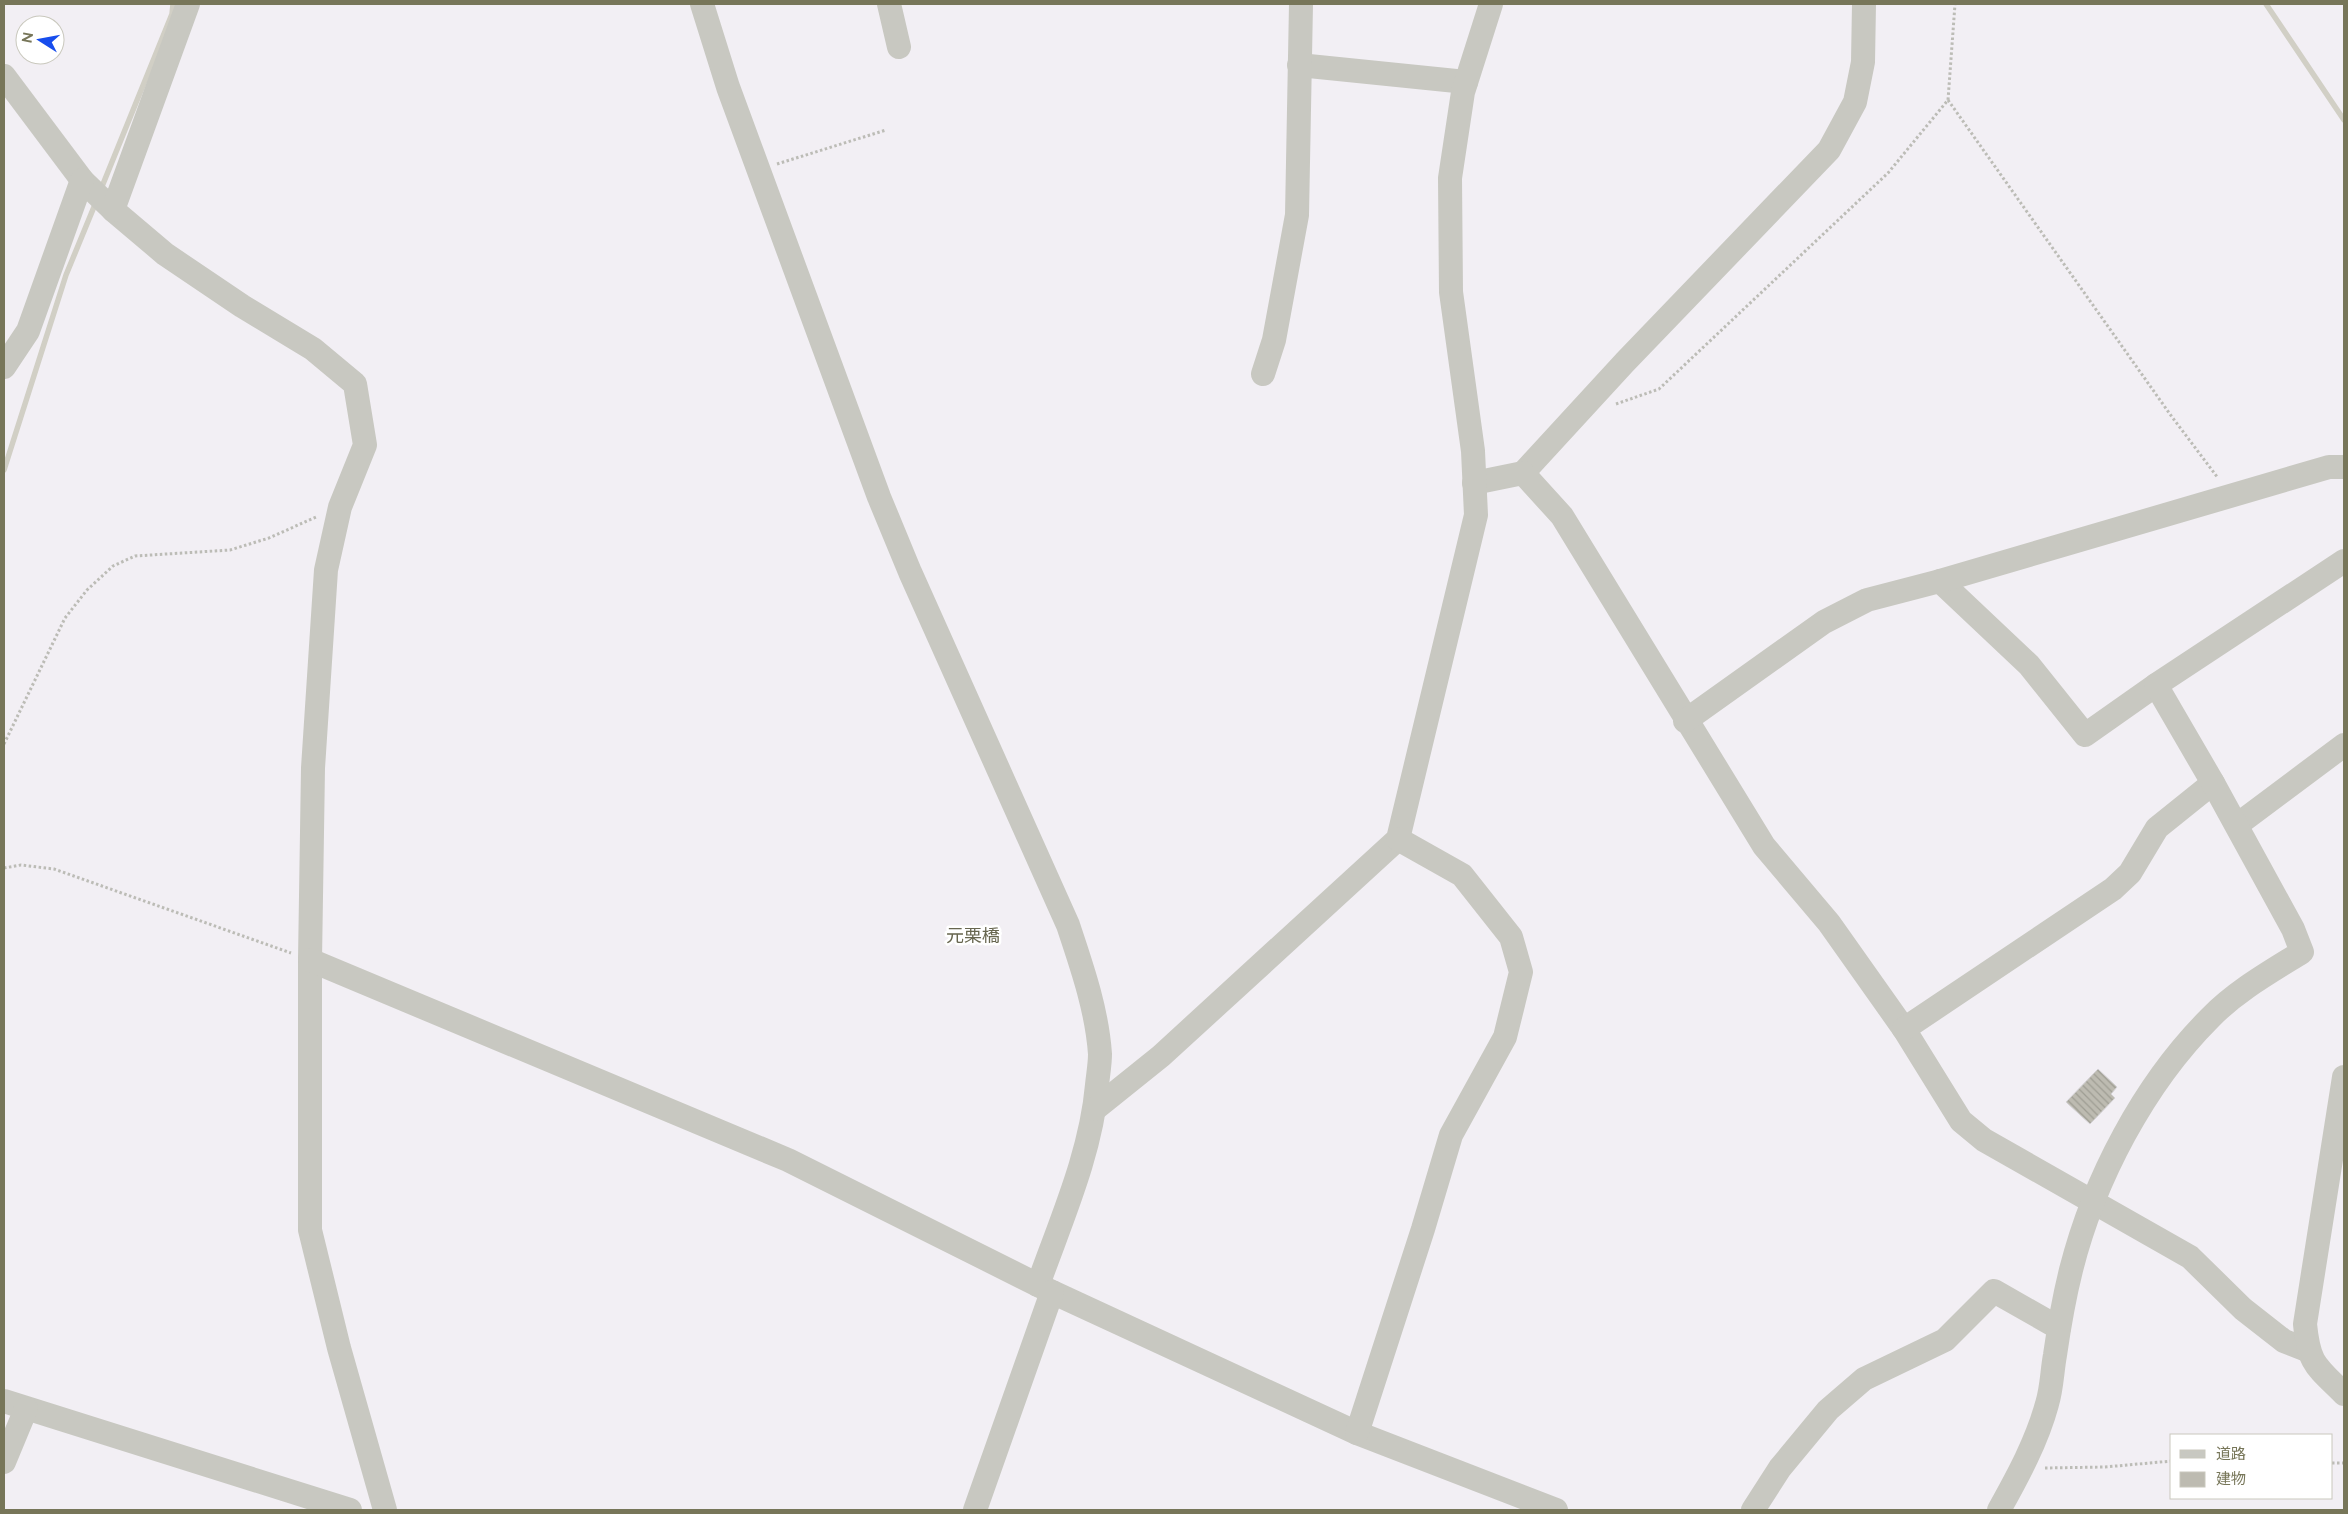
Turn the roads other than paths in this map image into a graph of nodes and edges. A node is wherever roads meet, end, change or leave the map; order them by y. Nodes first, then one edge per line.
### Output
1 (188, 4) edge
2 (702, 4) edge
3 (890, 4) edge
4 (1301, 4) edge
5 (1491, 4) edge
6 (1864, 4) edge
7 (899, 47) dead end
8 (1299, 65) junction
9 (4, 76) edge
10 (1466, 82) junction
11 (85, 183) junction
12 (111, 207) junction
13 (4, 367) edge
14 (1263, 374) dead end
15 (2344, 467) edge
16 (1523, 474) junction
17 (1474, 483) junction
18 (2344, 561) edge
19 (1940, 581) junction
20 (2156, 685) junction
21 (1685, 720) junction
22 (2344, 745) edge
23 (2213, 783) junction
24 (2237, 825) junction
25 (1398, 839) junction
26 (310, 960) junction
27 (1904, 1030) junction
28 (2344, 1077) edge
29 (1095, 1109) junction
30 (2093, 1201) junction
31 (1045, 1288) junction
32 (2059, 1328) junction
33 (2307, 1350) junction
34 (2344, 1394) edge
35 (4, 1401) edge
36 (26, 1409) junction
37 (1357, 1433) junction
38 (4, 1462) edge
39 (350, 1510) edge
40 (385, 1510) edge
41 (975, 1510) edge
42 (1556, 1510) edge
43 (1753, 1510) edge
44 (2000, 1510) edge

1 - 12 street
2 - 29 street
3 - 7 street
4 - 8 street
5 - 10 street
6 - 16 street
8 - 10 street
8 - 14 street
9 - 11 street
10 - 17 street
11 - 12 street
11 - 13 street
12 - 26 street
15 - 19 street
16 - 17 street
16 - 21 street
17 - 25 street
18 - 20 street
19 - 20 street
19 - 21 street
20 - 23 street
21 - 27 street
22 - 24 street
23 - 24 street
23 - 27 street
24 - 30 street
25 - 29 street
25 - 37 street
26 - 31 street
26 - 40 street
27 - 30 street
28 - 33 street
29 - 31 street
30 - 32 street
30 - 33 street
31 - 37 street
31 - 41 street
32 - 43 street
32 - 44 street
33 - 34 street
35 - 36 street
36 - 38 street
36 - 39 street
37 - 42 street

